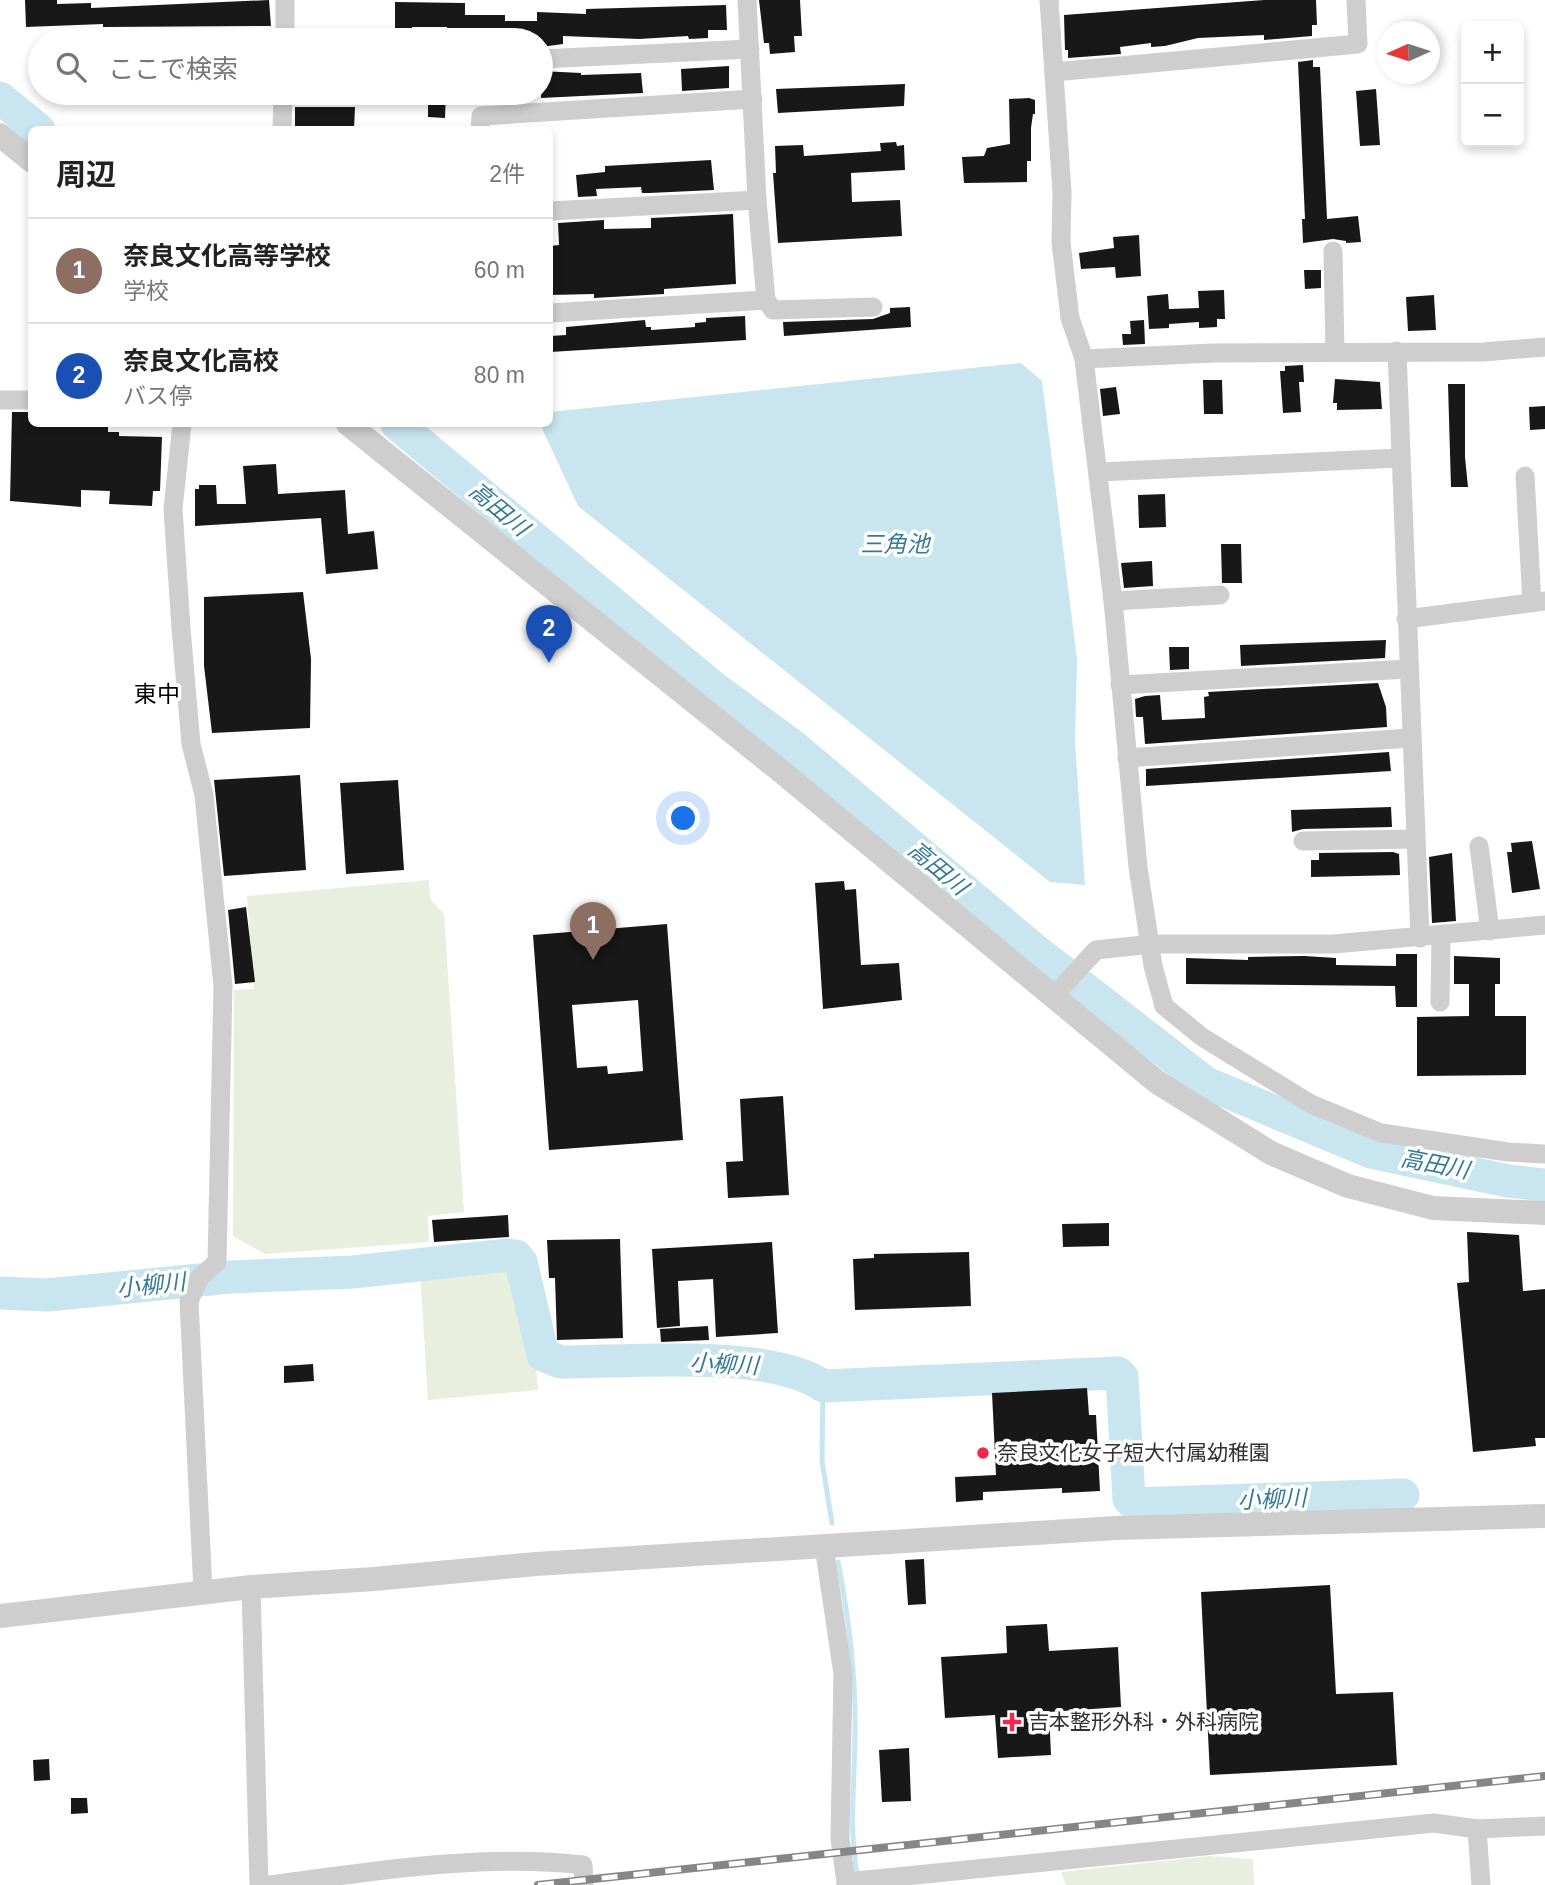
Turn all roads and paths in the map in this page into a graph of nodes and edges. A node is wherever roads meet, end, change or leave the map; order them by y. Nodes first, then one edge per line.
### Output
1 (285, 0) edge
2 (747, 0) edge
3 (1049, 0) edge
4 (1356, 0) edge
5 (285, 28) edge
6 (750, 49) junction
7 (553, 58) edge
8 (1054, 72) junction
9 (753, 99) junction
10 (283, 105) edge
11 (282, 126) edge
12 (480, 126) edge
13 (0, 135) edge
14 (28, 158) edge
15 (757, 200) junction
16 (553, 211) edge
17 (1333, 251) dead end
18 (766, 300) junction
19 (873, 307) dead end
20 (553, 313) edge
21 (1545, 347) edge
22 (1397, 351) junction
23 (1335, 352) junction
24 (1084, 359) junction
25 (0, 400) edge
26 (28, 400) edge
27 (182, 427) edge
28 (352, 427) edge
29 (1399, 458) junction
30 (1099, 472) junction
31 (1525, 476) dead end
32 (1220, 595) dead end
33 (1113, 601) junction
34 (1539, 602) edge
35 (1406, 619) junction
36 (1408, 669) junction
37 (1120, 685) junction
38 (1410, 738) junction
39 (1127, 758) junction
40 (1415, 839) junction
41 (1303, 842) dead end
42 (1479, 846) dead end
43 (1545, 926) edge
44 (1490, 931) junction
45 (1441, 936) junction
46 (1420, 938) junction
47 (1152, 944) junction
48 (1056, 993) junction
49 (1440, 1002) dead end
50 (1545, 1154) edge
51 (1545, 1213) edge
52 (1545, 1516) edge
53 (824, 1546) junction
54 (251, 1587) junction
55 (203, 1592) junction
56 (0, 1616) edge
57 (1545, 1826) edge
58 (1477, 1829) junction
59 (846, 1884) edge
60 (259, 1885) edge
61 (270, 1885) edge
62 (584, 1885) edge
63 (1481, 1885) edge

1 - 5 street
2 - 6 street
3 - 8 street
4 - 8 street
6 - 7 street
6 - 9 street
8 - 24 street
9 - 12 street
9 - 15 street
10 - 11 street
13 - 14 street
15 - 16 street
15 - 18 street
17 - 23 street
18 - 19 street
18 - 20 street
21 - 22 street
22 - 23 street
22 - 29 street
23 - 24 street
24 - 30 street
25 - 26 street
27 - 55 street
28 - 48 street
29 - 30 street
29 - 35 street
30 - 33 street
31 - 34 street
32 - 33 street
33 - 37 street
34 - 35 street
35 - 36 street
36 - 37 street
36 - 38 street
37 - 39 street
38 - 39 street
38 - 40 street
39 - 47 street
40 - 41 street
40 - 46 street
42 - 44 street
43 - 44 street
44 - 45 street
45 - 46 street
45 - 49 street
46 - 47 street
47 - 48 street
47 - 50 street
48 - 51 street
52 - 53 street
53 - 54 street
53 - 59 street
54 - 55 street
54 - 60 street
55 - 56 street
57 - 58 street
58 - 59 street
58 - 63 street
61 - 62 street

